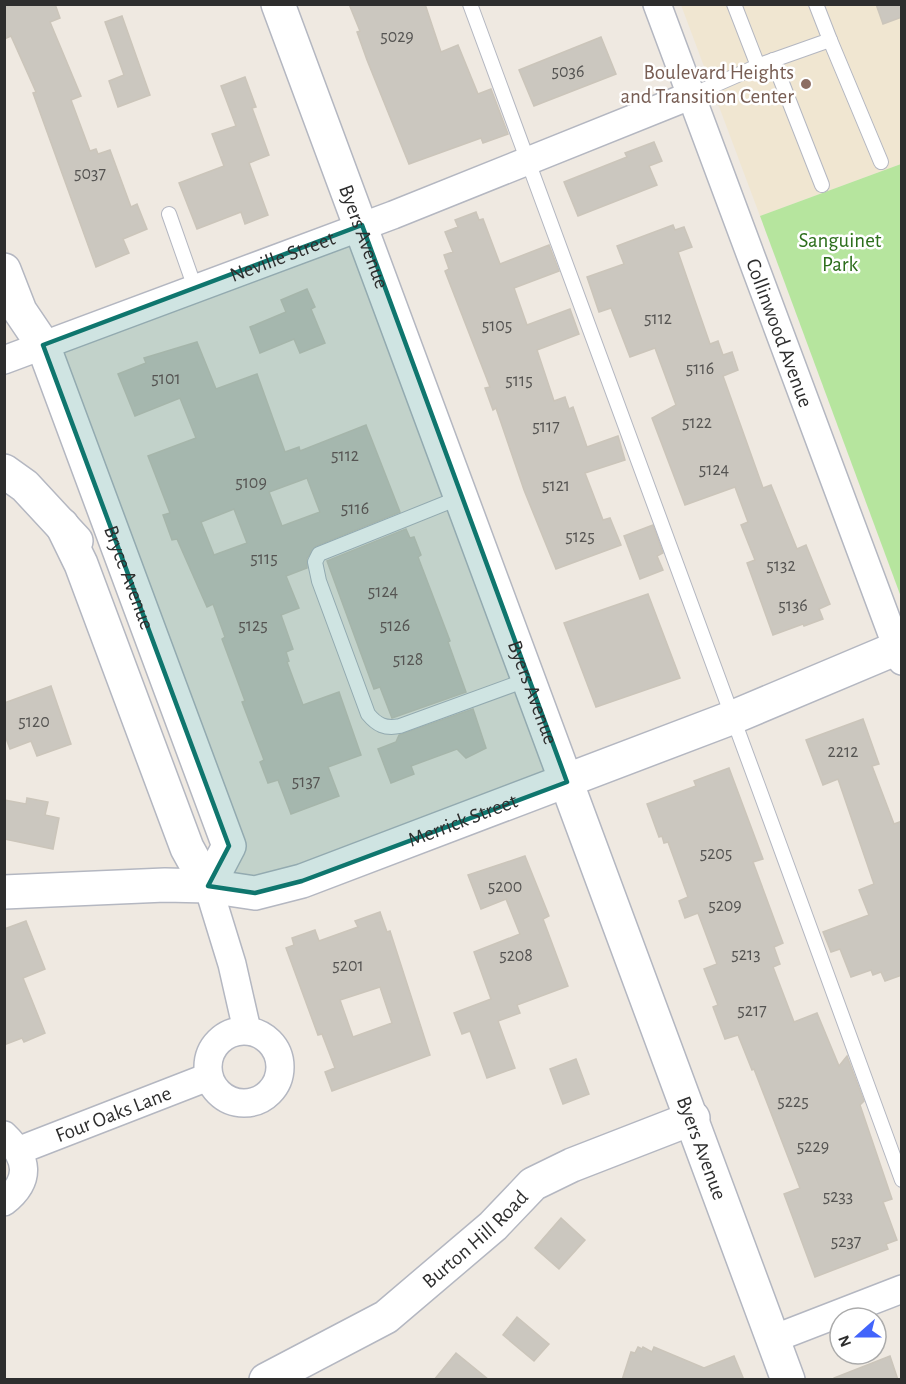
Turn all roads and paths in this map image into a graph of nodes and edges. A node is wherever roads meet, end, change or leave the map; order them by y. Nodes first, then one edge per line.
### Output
1 (278, 4) edge
2 (470, 4) edge
3 (657, 4) edge
4 (734, 4) edge
5 (816, 4) edge
6 (830, 40) junction
7 (773, 60) junction
8 (758, 66) junction
9 (692, 95) junction
10 (529, 161) junction
11 (881, 162) dead end
12 (822, 185) dead end
13 (169, 214) dead end
14 (362, 225) junction
15 (4, 270) edge
16 (195, 288) junction
17 (43, 345) junction
18 (4, 360) edge
19 (4, 471) edge
20 (460, 497) junction
21 (62, 525) junction
22 (142, 613) junction
23 (900, 652) edge
24 (529, 679) junction
25 (731, 718) junction
26 (567, 782) junction
27 (208, 886) junction
28 (4, 892) edge
29 (247, 1030) junction
30 (208, 1077) junction
31 (693, 1118) junction
32 (12, 1142) edge
33 (902, 1180) edge
34 (4, 1202) edge
35 (902, 1289) edge
36 (773, 1339) junction
37 (266, 1380) edge
38 (788, 1380) edge

1 - 14 street, Byers Avenue
2 - 10 lane
3 - 9 street, Collinwood Avenue
4 - 8 lane
5 - 6 lane
6 - 7 lane
6 - 11 lane
7 - 8 lane
7 - 12 lane
8 - 9 lane
9 - 10 street, Neville Street
9 - 23 street, Collinwood Avenue
10 - 14 street, Neville Street
10 - 25 lane
13 - 16 lane
14 - 16 street, Neville Street
14 - 20 street, Byers Avenue
15 - 17 street, Bryce Avenue
16 - 17 street, Neville Street
17 - 18 street, Neville Street
17 - 22 street, Bryce Avenue
19 - 21 street
20 - 24 street, Byers Avenue
20 - 24 lane
21 - 22 street
21 - 27 street, Bryce Avenue
22 - 27 street, Bryce Avenue
23 - 25 street, Merrick Street
24 - 26 street, Byers Avenue
25 - 26 street, Merrick Street
25 - 33 lane
26 - 27 street, Merrick Street
26 - 31 street, Byers Avenue
27 - 28 street, Merrick Street
27 - 29 street, Bryce Avenue
29 - 30 street
29 - 30 street
30 - 32 street, Four Oaks Lane
31 - 36 street, Byers Avenue
31 - 37 street, Burton Hill Road
32 - 34 street
35 - 36 street
36 - 38 street, Byers Avenue

